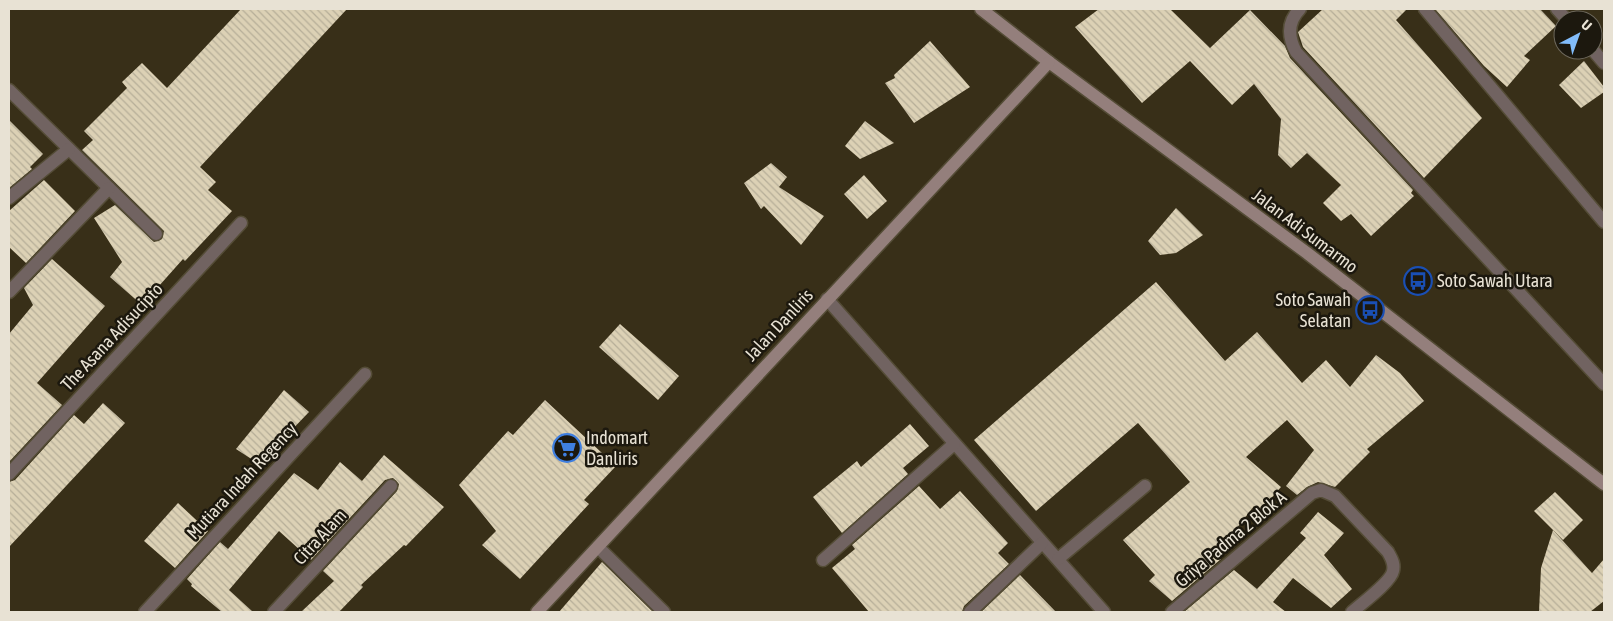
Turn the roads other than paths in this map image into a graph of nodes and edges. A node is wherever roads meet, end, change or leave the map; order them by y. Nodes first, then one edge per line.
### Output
1 (982, 9) edge
2 (1300, 9) edge
3 (1425, 9) edge
4 (1049, 62) junction
5 (9, 90) edge
6 (69, 150) junction
7 (109, 188) junction
8 (9, 198) edge
9 (1604, 222) edge
10 (241, 223) dead end
11 (156, 234) dead end
12 (9, 292) edge
13 (827, 299) junction
14 (365, 374) dead end
15 (1604, 384) edge
16 (954, 444) junction
17 (9, 474) edge
18 (1604, 484) edge
19 (391, 486) dead end
20 (1146, 486) dead end
21 (1042, 543) junction
22 (598, 547) junction
23 (1058, 559) junction
24 (823, 560) dead end
25 (145, 612) edge
26 (274, 612) edge
27 (536, 612) edge
28 (664, 612) edge
29 (970, 612) edge
30 (1104, 612) edge
31 (1172, 612) edge
32 (1352, 612) edge

1 - 4 main road, Jalan Adi Sumarmo
2 - 15 street
3 - 9 street
4 - 13 main road, Jalan Danliris
4 - 18 main road, Jalan Adi Sumarmo
5 - 6 street
6 - 7 street
6 - 8 street
7 - 11 street
7 - 12 street
10 - 17 street, The Asana Adisucipto
13 - 16 street
13 - 22 main road, Jalan Danliris
14 - 25 street, Mutiara Indah Regency
16 - 21 street
16 - 24 street
19 - 26 street, Citra Alam
20 - 23 street
21 - 23 street
21 - 29 street
22 - 27 main road, Jalan Danliris
22 - 28 street
23 - 30 street
31 - 32 street, Griya Padma 2 Blok A

